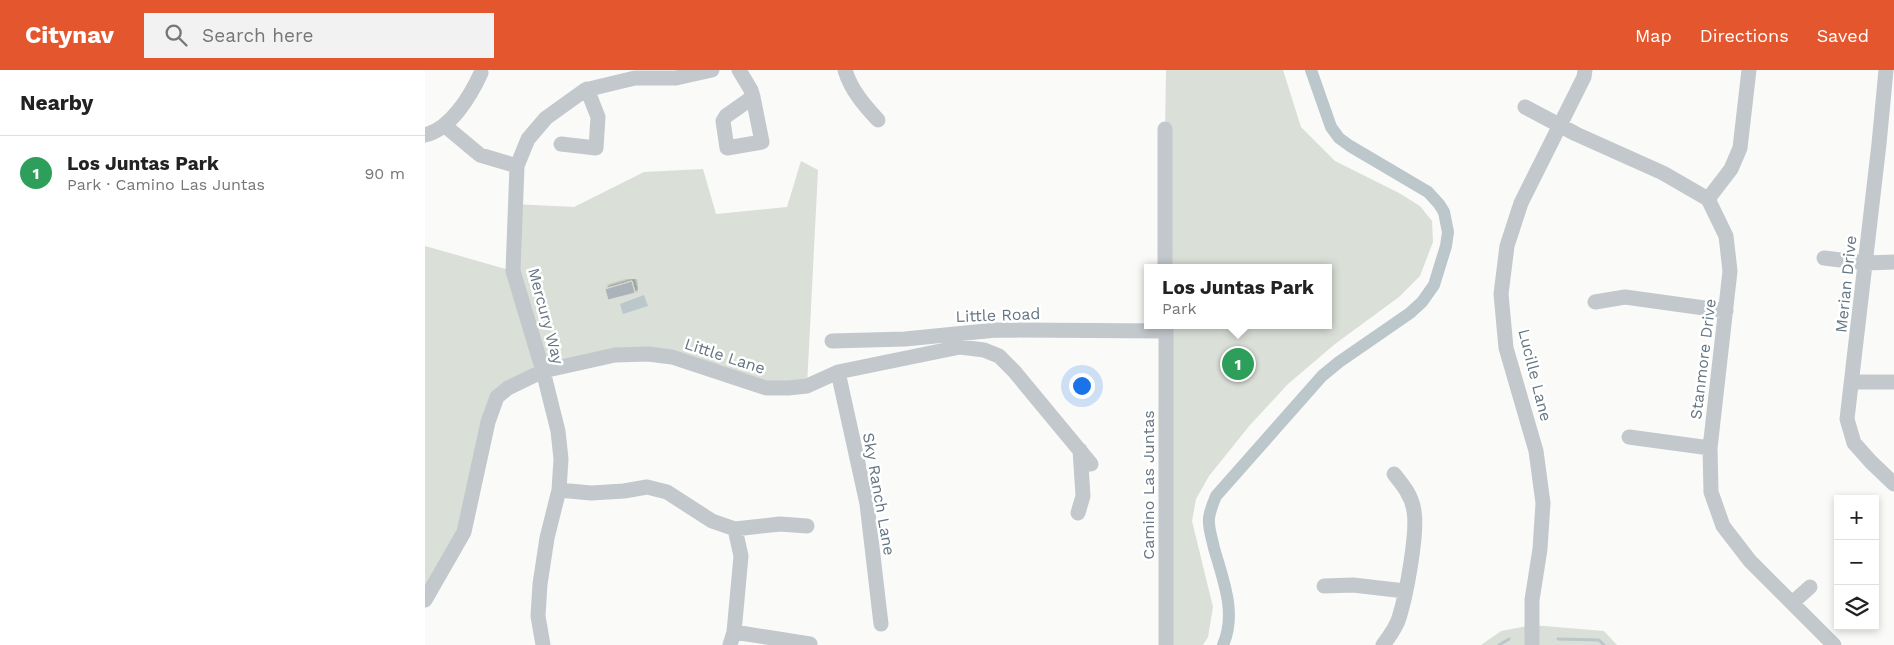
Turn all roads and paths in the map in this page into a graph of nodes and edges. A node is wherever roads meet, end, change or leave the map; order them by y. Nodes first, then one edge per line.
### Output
1 (712, 70) edge
2 (739, 70) edge
3 (845, 70) edge
4 (1585, 70) edge
5 (1749, 70) edge
6 (1886, 70) edge
7 (481, 73) dead end
8 (600, 77) edge
9 (587, 89) junction
10 (753, 97) junction
11 (1525, 107) dead end
12 (877, 120) dead end
13 (444, 125) junction
14 (1560, 125) junction
15 (1165, 129) dead end
16 (425, 134) edge
17 (561, 144) dead end
18 (1886, 144) edge
19 (517, 166) junction
20 (1708, 199) junction
21 (1825, 258) dead end
22 (1894, 262) edge
23 (1866, 263) junction
24 (1165, 264) edge
25 (1595, 302) dead end
26 (1727, 311) junction
27 (1144, 328) edge
28 (1166, 329) edge
29 (832, 341) dead end
30 (543, 371) junction
31 (838, 372) junction
32 (1852, 382) junction
33 (1894, 382) edge
34 (1629, 437) dead end
35 (1710, 448) junction
36 (1080, 450) junction
37 (1091, 464) dead end
38 (1394, 474) dead end
39 (1894, 484) edge
40 (559, 490) junction
41 (1078, 513) dead end
42 (807, 526) dead end
43 (735, 529) junction
44 (1324, 586) dead end
45 (1811, 587) dead end
46 (1405, 592) junction
47 (425, 600) edge
48 (1792, 603) junction
49 (881, 624) dead end
50 (732, 638) edge
51 (810, 644) edge
52 (543, 645) edge
53 (1166, 645) edge
54 (1383, 645) edge
55 (1532, 645) edge
56 (1834, 645) edge

1 - 8 street, Mercury Way
2 - 10 street
3 - 12 street
4 - 14 street, Lucille Lane
5 - 20 street
6 - 18 street, Merian Drive
7 - 13 street
8 - 9 street, Mercury Way
9 - 17 street
9 - 19 street, Mercury Way
10 - 10 street
11 - 14 street
13 - 16 street
13 - 19 street
14 - 20 street
14 - 55 street, Lucille Lane
15 - 24 street
18 - 23 street, Merian Drive
19 - 30 street, Mercury Way
20 - 26 street, Stanmore Drive
21 - 23 street
22 - 23 street
23 - 32 street, Merian Drive
25 - 26 street
26 - 35 street, Stanmore Drive
27 - 29 street, Little Road
28 - 53 street, Camino Las Juntas
30 - 31 street, Little Lane
30 - 40 street, Mercury Way
30 - 47 street, Little Lane
31 - 36 street, Little Lane
31 - 49 street, Sky Ranch Lane
32 - 33 street
32 - 39 street, Merian Drive
34 - 35 street
35 - 48 street, Stanmore Drive
36 - 37 street
36 - 41 street
38 - 46 street
40 - 43 street
40 - 52 street, Mercury Way
42 - 43 street
43 - 50 street
44 - 46 street
45 - 48 street
46 - 54 street
48 - 56 street, Stanmore Drive
50 - 51 street

